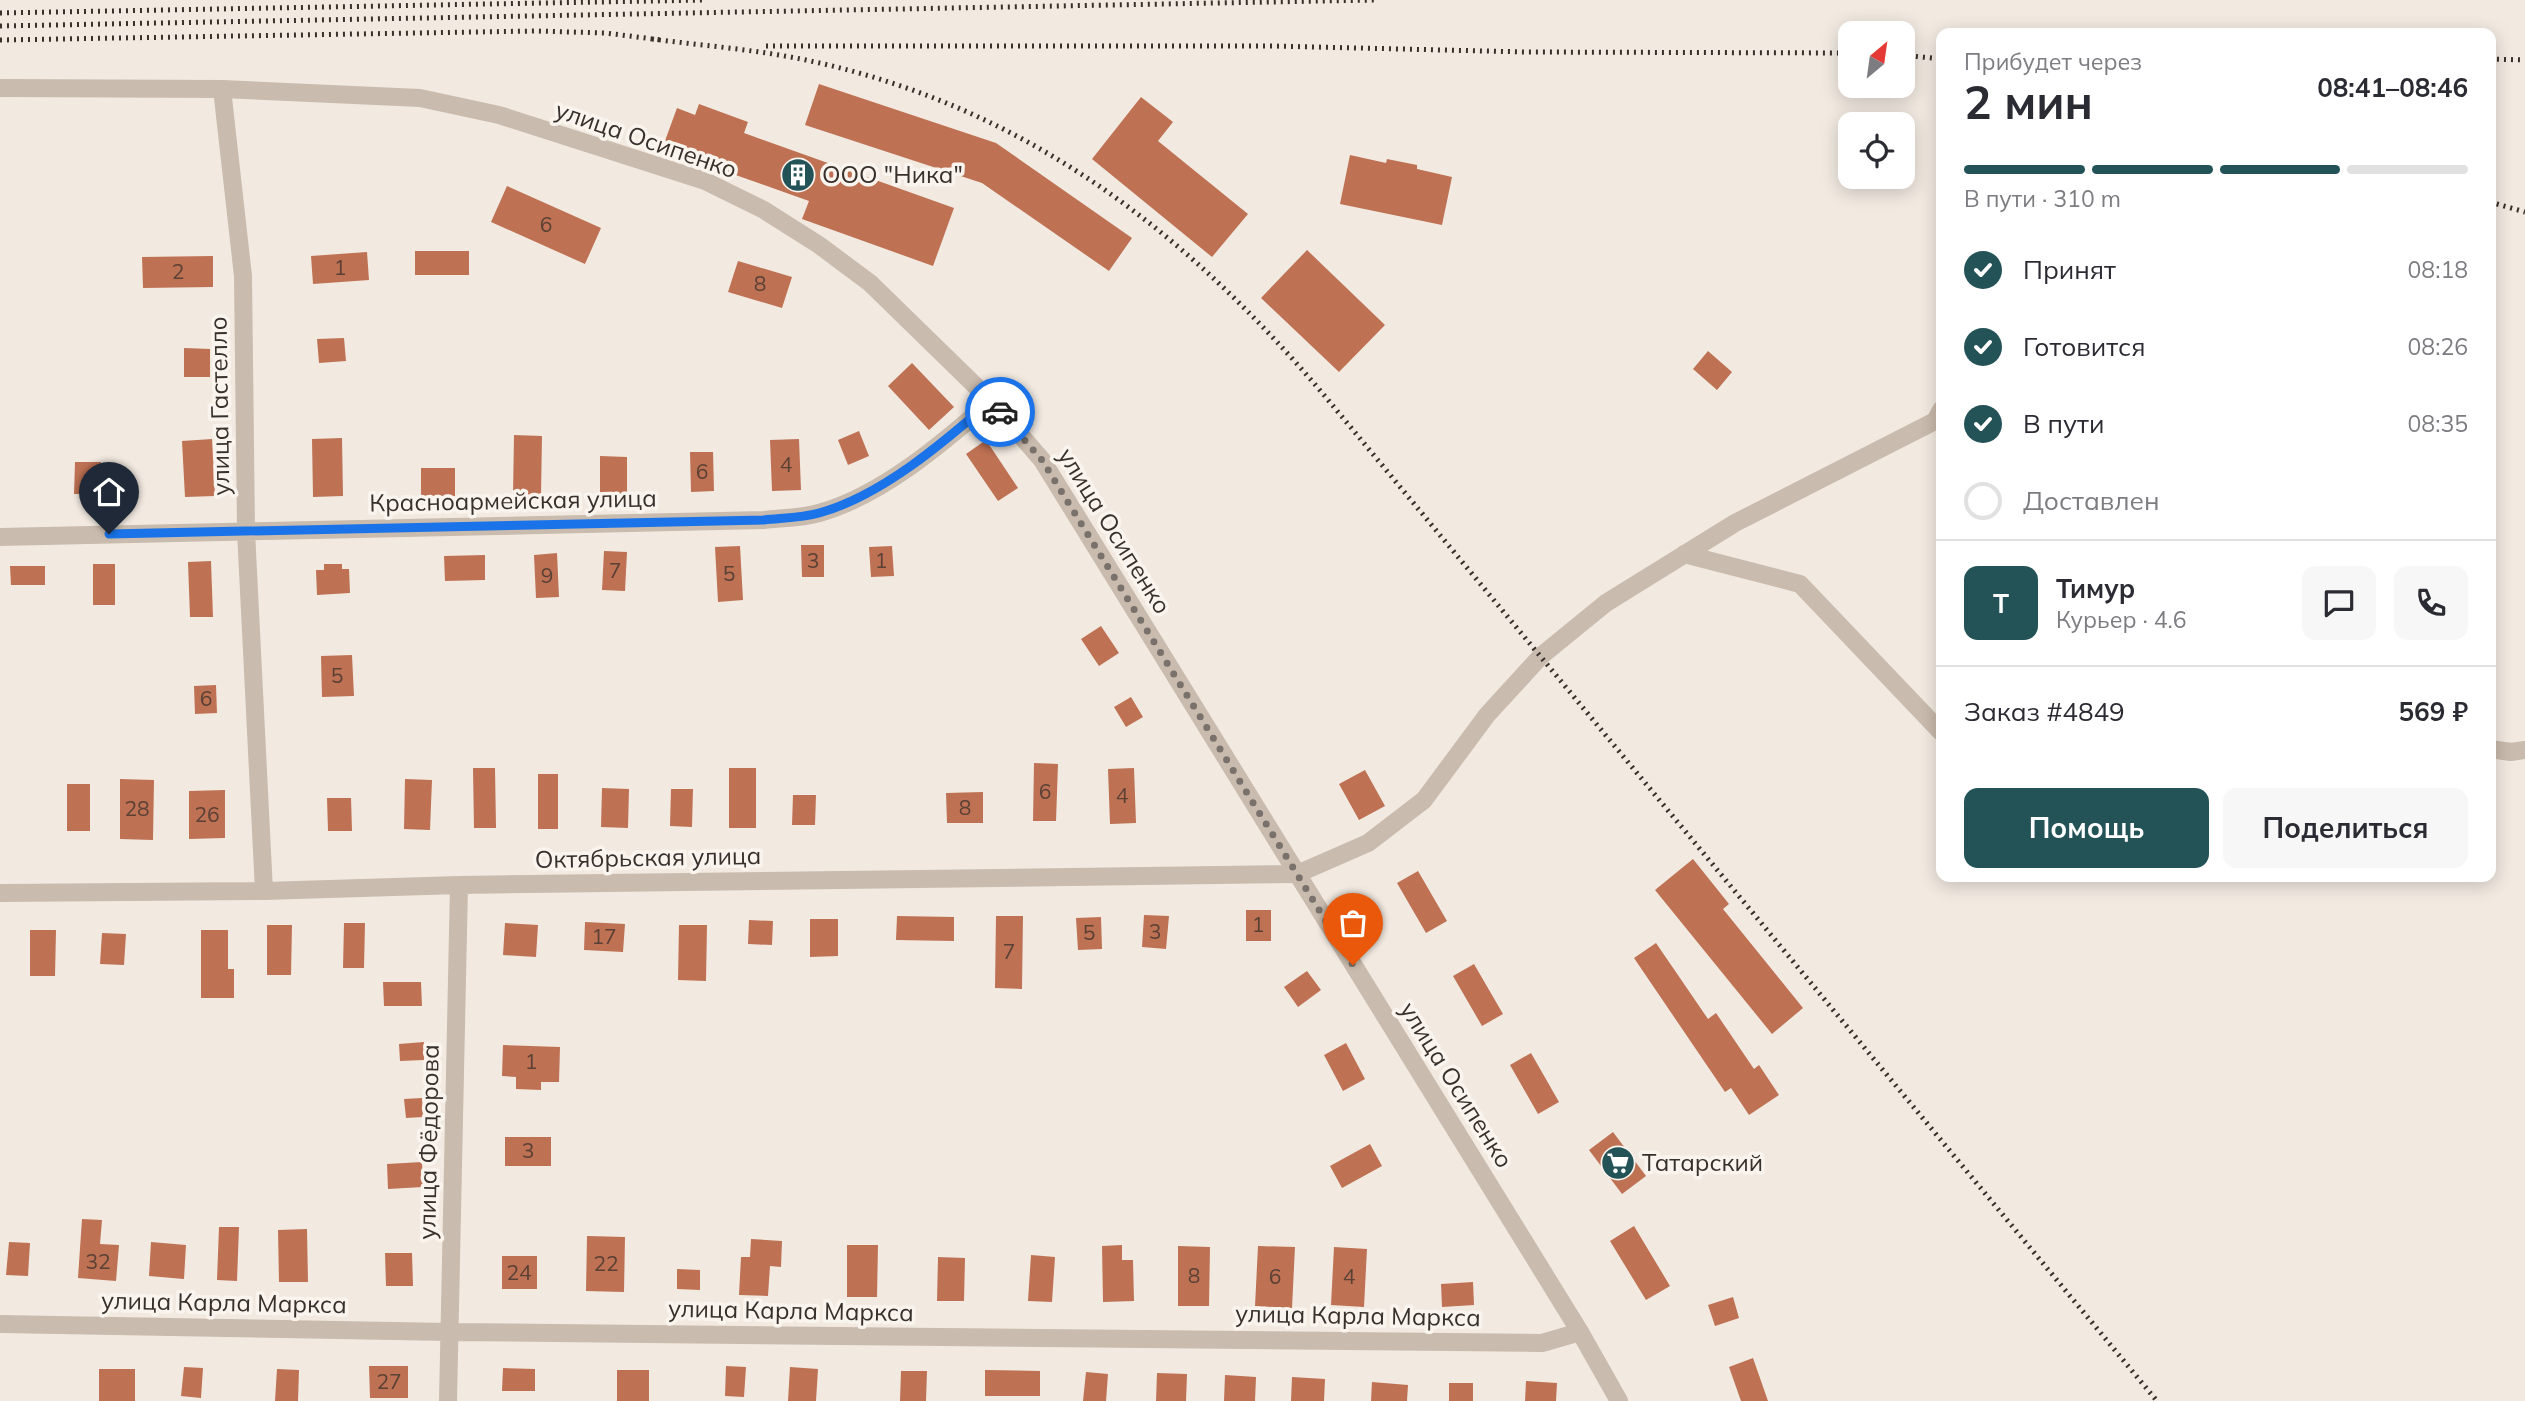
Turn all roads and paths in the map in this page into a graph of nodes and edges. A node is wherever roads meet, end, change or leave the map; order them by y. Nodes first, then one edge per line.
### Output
1 (0, 88) edge
2 (222, 89) junction
3 (991, 401) junction
4 (1936, 419) edge
5 (246, 531) junction
6 (0, 537) edge
7 (1684, 554) junction
8 (1936, 727) edge
9 (2496, 750) edge
10 (2525, 750) edge
11 (1297, 874) junction
12 (459, 885) junction
13 (264, 891) junction
14 (0, 893) edge
15 (0, 1324) edge
16 (449, 1332) junction
17 (1580, 1332) junction
18 (448, 1401) edge
19 (1619, 1401) edge

1 - 2 street, улица Осипенко
2 - 3 street, улица Осипенко
2 - 5 street, улица Гастелло
3 - 5 street, Красноармейская улица
3 - 11 street, улица Осипенко
4 - 7 street
5 - 6 street, Красноармейская улица
5 - 13 street, улица Гастелло
7 - 8 street
7 - 11 street
9 - 10 street
11 - 12 street, Октябрьская улица
11 - 17 street, улица Осипенко
12 - 13 street, Октябрьская улица
12 - 16 street, улица Фёдорова
13 - 14 street, Октябрьская улица
15 - 16 street, улица Карла Маркса
16 - 17 street, улица Карла Маркса
16 - 18 street, улица Фёдорова
17 - 19 street, улица Осипенко

